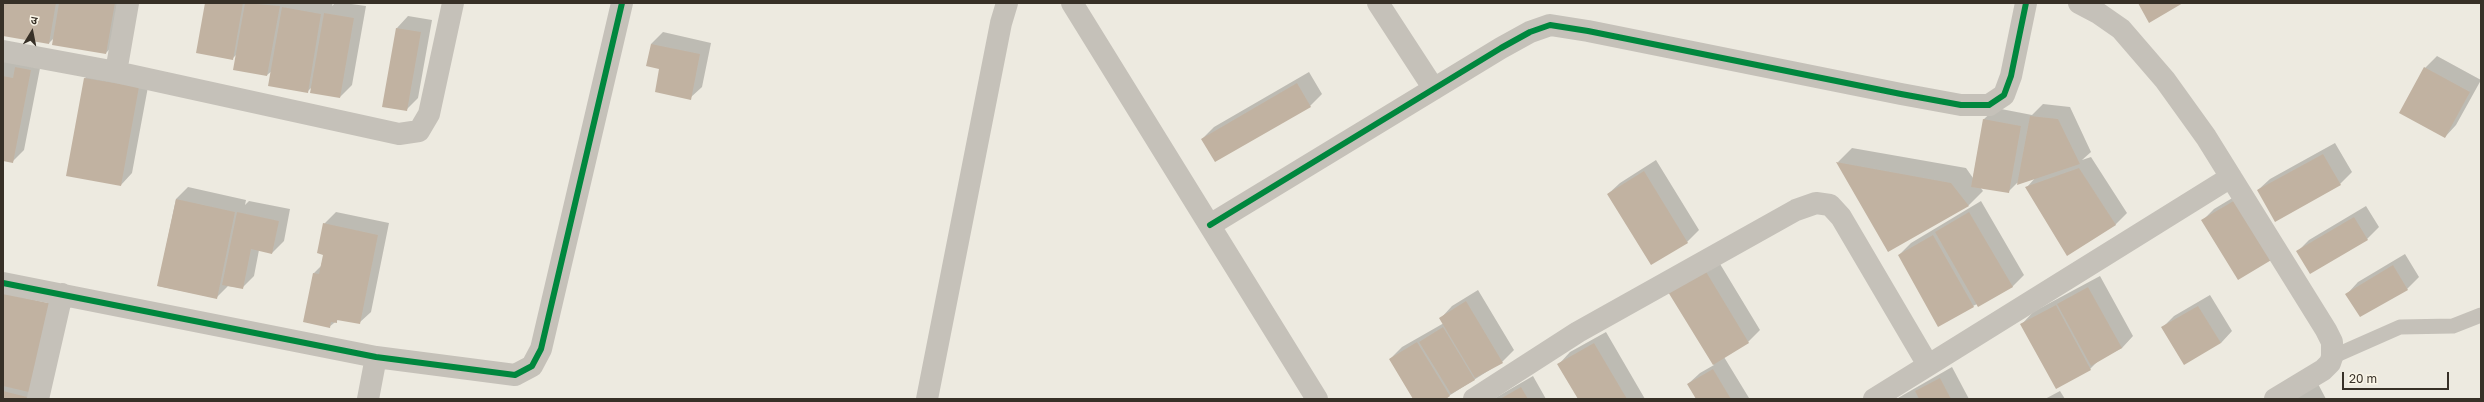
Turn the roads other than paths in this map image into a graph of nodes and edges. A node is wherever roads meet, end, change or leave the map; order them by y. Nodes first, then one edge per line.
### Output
1 (128, 3) edge
2 (453, 3) edge
3 (622, 3) edge
4 (1007, 3) edge
5 (1072, 3) edge
6 (1378, 3) edge
7 (2026, 3) edge
8 (2079, 3) edge
9 (3, 51) edge
10 (116, 72) junction
11 (1434, 90) junction
12 (2231, 177) junction
13 (1210, 225) junction
14 (3, 283) edge
15 (62, 294) junction
16 (2481, 314) edge
17 (2332, 357) junction
18 (376, 358) junction
19 (1928, 365) junction
20 (38, 399) edge
21 (368, 399) edge
22 (927, 399) edge
23 (1317, 399) edge
24 (1474, 399) edge
25 (1874, 399) edge
26 (2275, 399) edge

1 - 10 street
2 - 10 street
3 - 18 street
4 - 22 street
5 - 13 street
6 - 11 street
7 - 11 street
8 - 12 street
9 - 10 street
11 - 13 street
12 - 17 street
12 - 19 street
13 - 23 street
14 - 15 street
15 - 18 street
15 - 20 street
16 - 17 lane
17 - 26 street
18 - 21 street
19 - 24 street
19 - 25 street

